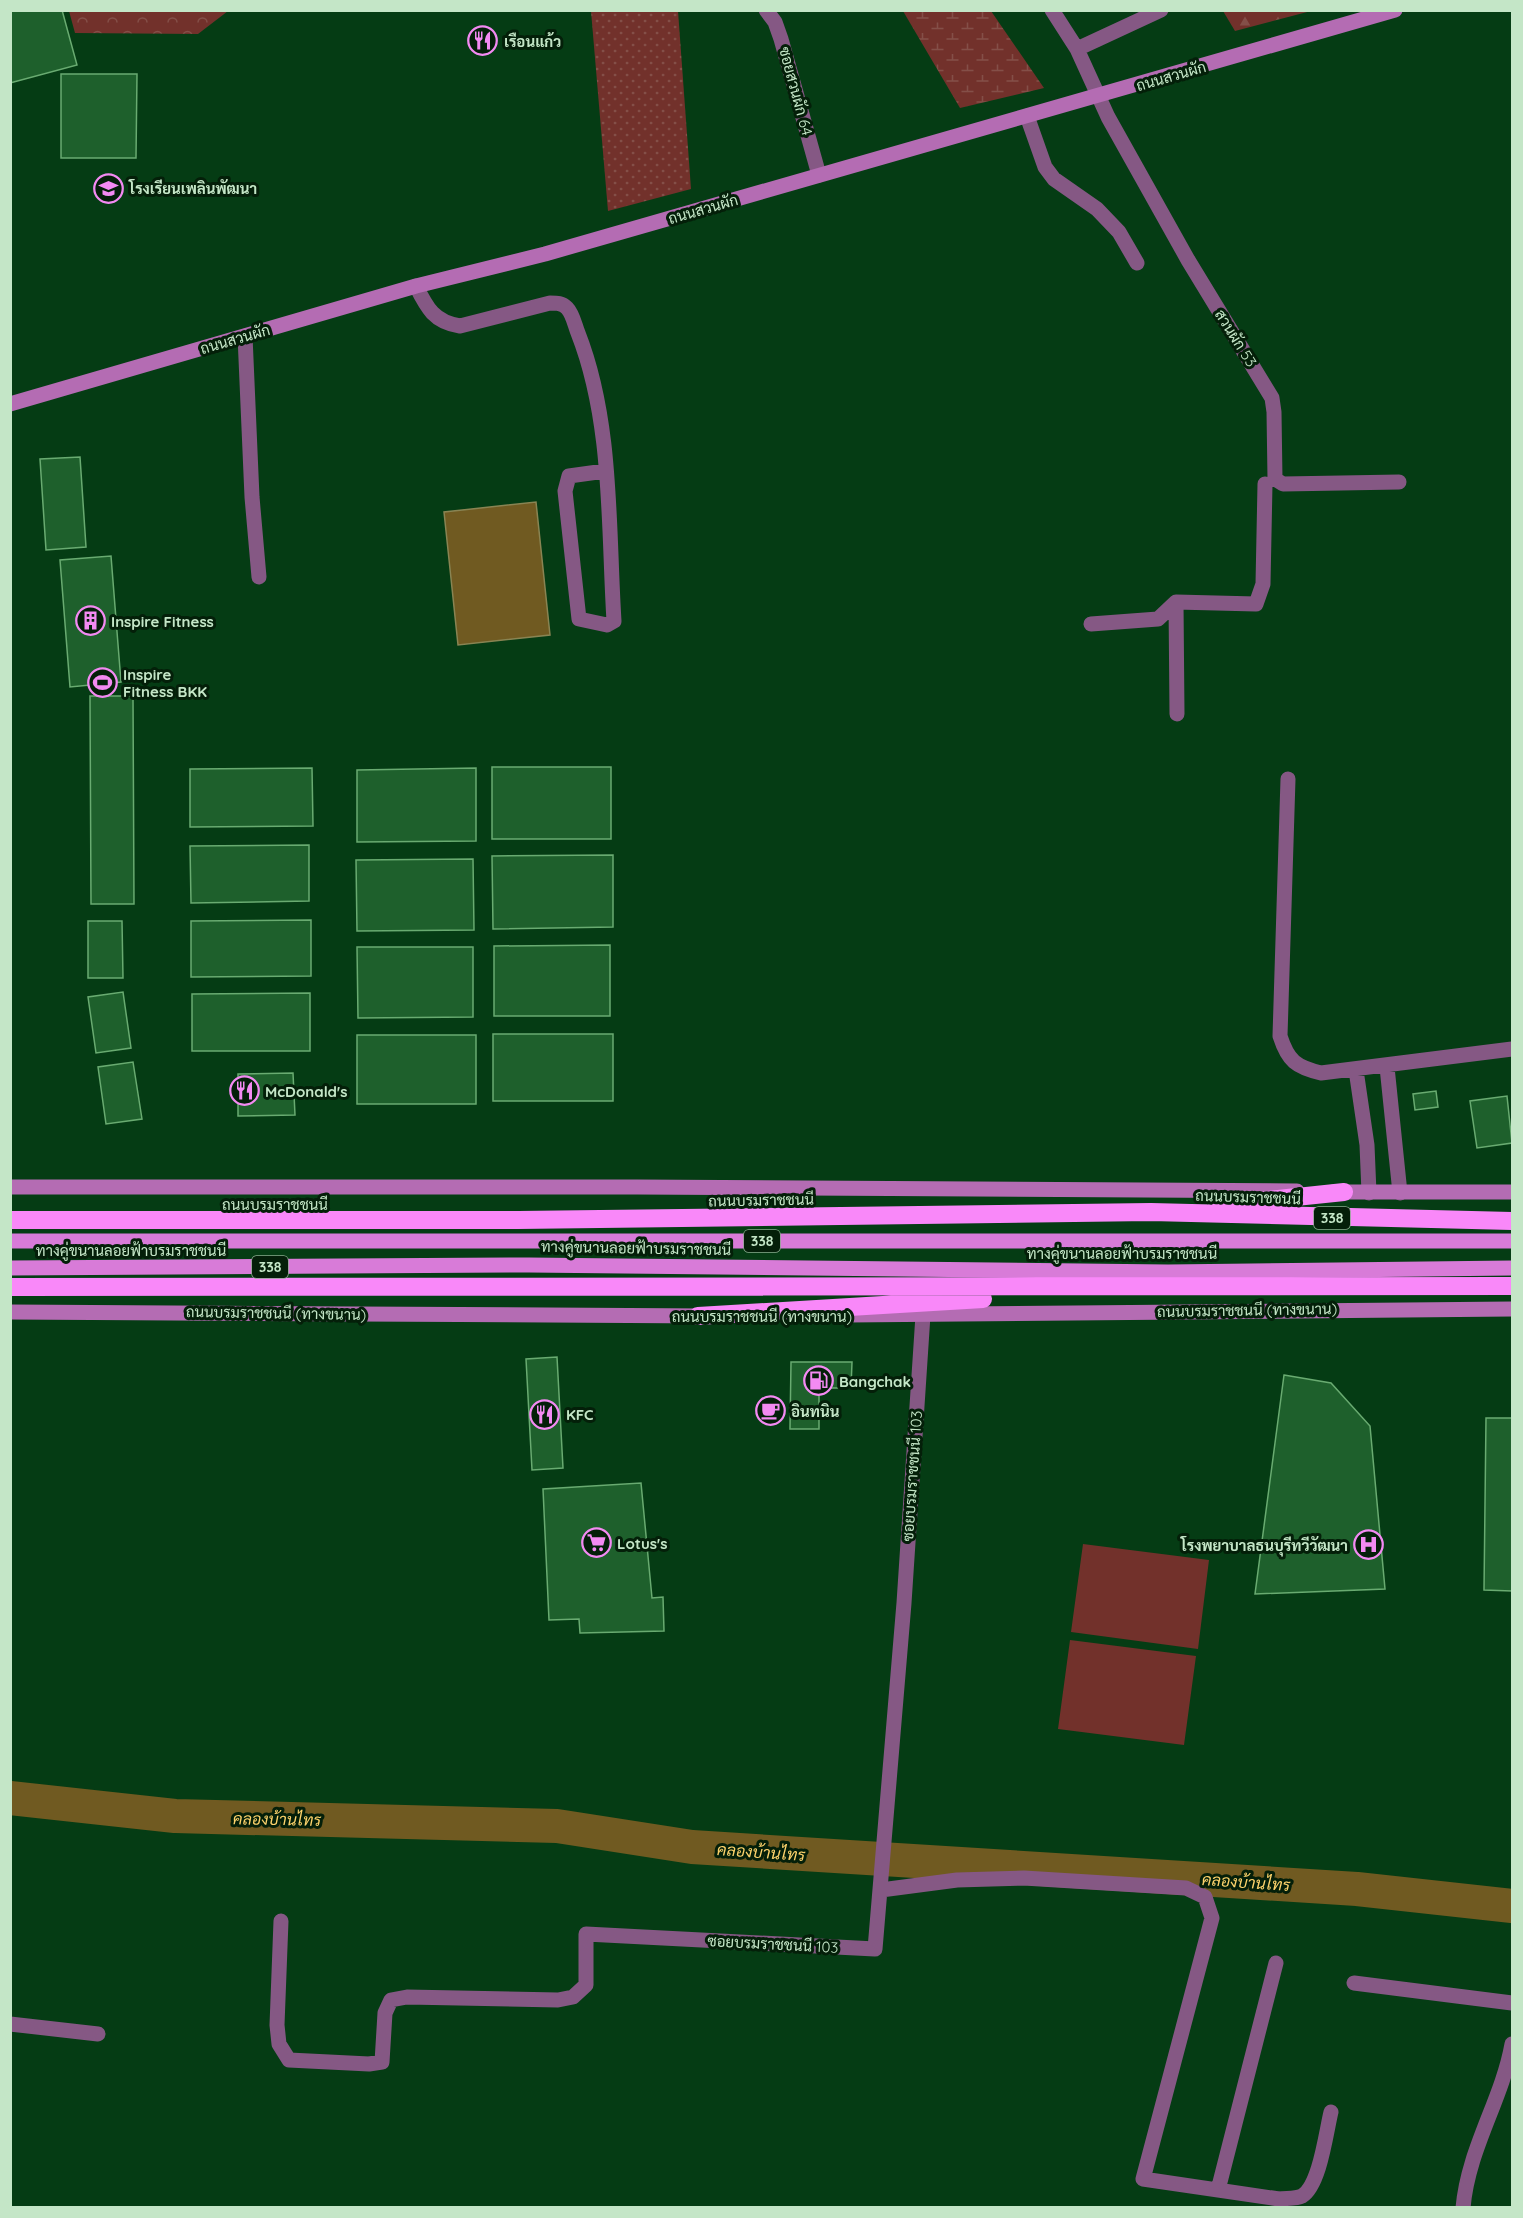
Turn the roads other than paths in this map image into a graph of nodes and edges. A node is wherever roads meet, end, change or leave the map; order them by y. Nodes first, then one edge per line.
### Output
1 (766, 10) edge
2 (1052, 10) edge
3 (1161, 10) edge
4 (1395, 10) edge
5 (1077, 49) junction
6 (1100, 97) junction
7 (1027, 116) junction
8 (819, 175) junction
9 (1137, 263) dead end
10 (416, 286) junction
11 (245, 336) junction
12 (10, 404) edge
13 (605, 471) junction
14 (1399, 482) dead end
15 (1265, 484) dead end
16 (259, 577) dead end
17 (1176, 602) junction
18 (1091, 624) dead end
19 (1177, 714) dead end
20 (1288, 779) dead end
21 (1512, 1049) edge
22 (1387, 1067) junction
23 (1356, 1070) junction
24 (10, 1187) edge
25 (1344, 1192) junction
26 (1512, 1192) edge
27 (1369, 1193) junction
28 (1400, 1193) junction
29 (1151, 1212) junction
30 (10, 1220) edge
31 (1512, 1221) edge
32 (10, 1241) edge
33 (1512, 1241) edge
34 (10, 1268) edge
35 (1512, 1268) edge
36 (1512, 1286) edge
37 (10, 1287) edge
38 (1168, 1287) junction
39 (1512, 1309) edge
40 (10, 1312) edge
41 (923, 1315) junction
42 (698, 1316) junction
43 (882, 1886) junction
44 (281, 1922) dead end
45 (1276, 1963) dead end
46 (1354, 1983) dead end
47 (1512, 2002) edge
48 (10, 2024) edge
49 (98, 2034) dead end
50 (1512, 2044) edge
51 (1506, 2092) edge
52 (1331, 2112) dead end
53 (1218, 2190) junction
54 (1463, 2208) edge

1 - 8 street, ซอยสวนผัก 64
2 - 5 street
3 - 5 street
4 - 6 main road, ถนนสวนผัก
5 - 6 street
6 - 7 main road, ถนนสวนผัก
6 - 14 street, สวนผัก 53
7 - 8 main road, ถนนสวนผัก
7 - 9 street
8 - 10 main road, ถนนสวนผัก
10 - 11 main road, ถนนสวนผัก
10 - 13 street
11 - 12 main road, ถนนสวนผัก
11 - 16 street
13 - 13 street
15 - 17 street
17 - 18 street
17 - 19 street
20 - 23 street
21 - 22 street
22 - 23 street
22 - 28 street
23 - 27 street
24 - 25 main road, 338
25 - 27 main road, 338
25 - 29 highway
26 - 28 main road, 338
27 - 28 main road, 338
29 - 30 highway, ถนนบรมราชชนนี / 338
29 - 31 highway, ถนนบรมราชชนนี / 338
32 - 33 main road, ทางคู่ขนานลอยฟ้าบรมราชชนนี / 338
34 - 35 main road, ทางคู่ขนานลอยฟ้าบรมราชชนนี / 338
36 - 38 highway, 338
37 - 38 highway, 338
38 - 42 highway
39 - 41 main road, ถนนบรมราชชนนี (ทางขนาน)
40 - 42 main road, ถนนบรมราชชนนี (ทางขนาน)
41 - 42 main road, ถนนบรมราชชนนี (ทางขนาน)
41 - 43 street, ซอยบรมราชชนนี 103
43 - 44 street, ซอยบรมราชชนนี 103
43 - 53 street
45 - 53 street
46 - 47 street
48 - 49 street
50 - 51 street
51 - 54 street
52 - 53 street

